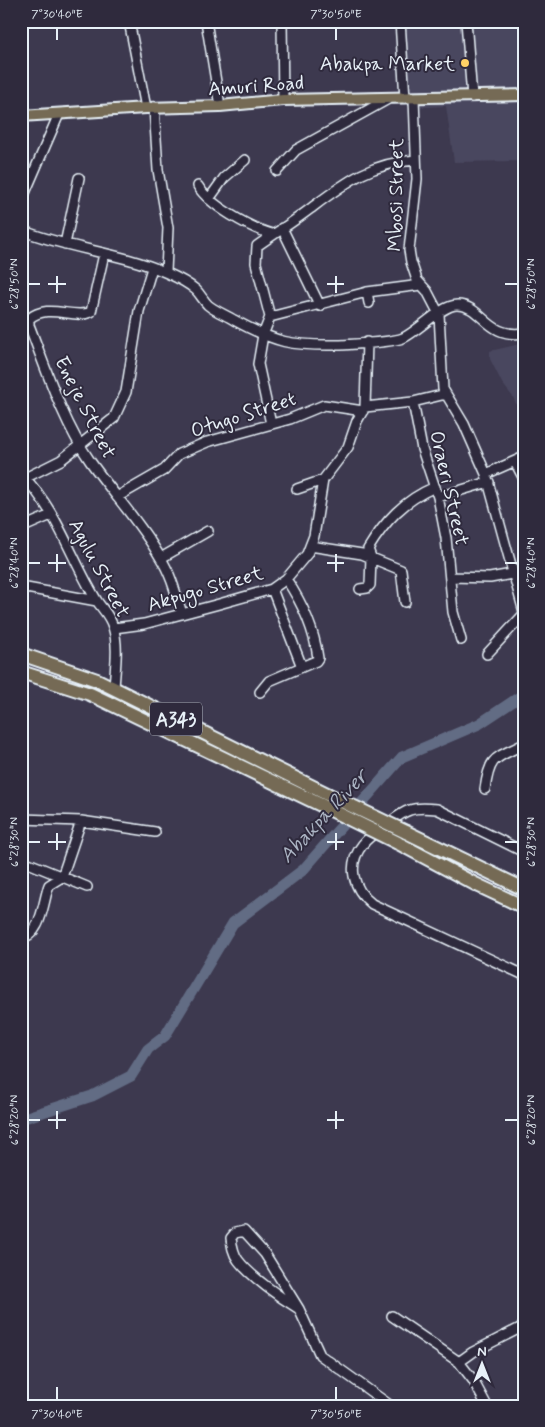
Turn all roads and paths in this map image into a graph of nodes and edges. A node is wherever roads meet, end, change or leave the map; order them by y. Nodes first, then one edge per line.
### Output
1 (129, 21) edge
2 (206, 21) edge
3 (282, 21) edge
4 (400, 21) edge
5 (466, 21) edge
6 (524, 95) edge
7 (390, 98) junction
8 (409, 98) junction
9 (472, 98) junction
10 (284, 100) junction
11 (220, 106) junction
12 (150, 108) junction
13 (59, 114) junction
14 (21, 116) edge
15 (245, 160) dead end
16 (416, 160) junction
17 (277, 171) dead end
18 (79, 178) dead end
19 (198, 186) dead end
20 (209, 199) junction
21 (21, 202) edge
22 (282, 228) junction
23 (21, 230) edge
24 (272, 234) junction
25 (65, 244) junction
26 (104, 254) junction
27 (152, 268) junction
28 (166, 272) junction
29 (421, 285) junction
30 (367, 292) junction
31 (369, 303) dead end
32 (320, 306) junction
33 (439, 314) junction
34 (270, 318) junction
35 (524, 333) edge
36 (263, 335) junction
37 (367, 342) junction
38 (446, 394) junction
39 (412, 402) junction
40 (364, 409) junction
41 (271, 424) junction
42 (81, 444) junction
43 (524, 457) edge
44 (515, 462) junction
45 (23, 476) edge
46 (488, 478) junction
47 (524, 479) edge
48 (322, 480) junction
49 (435, 487) junction
50 (297, 489) dead end
51 (117, 497) junction
52 (438, 497) junction
53 (51, 515) junction
54 (21, 528) edge
55 (208, 531) dead end
56 (310, 546) junction
57 (370, 555) junction
58 (161, 558) junction
59 (512, 574) junction
60 (451, 577) junction
61 (286, 579) junction
62 (21, 587) edge
63 (272, 589) junction
64 (360, 589) dead end
65 (97, 601) junction
66 (405, 602) dead end
67 (524, 613) edge
68 (182, 614) junction
69 (114, 628) junction
70 (460, 640) dead end
71 (21, 654) edge
72 (487, 654) dead end
73 (302, 666) junction
74 (21, 672) edge
75 (114, 688) junction
76 (260, 692) dead end
77 (524, 744) edge
78 (485, 789) dead end
79 (324, 800) junction
80 (21, 820) edge
81 (81, 821) junction
82 (155, 832) dead end
83 (524, 852) edge
84 (21, 860) edge
85 (62, 877) junction
86 (87, 887) dead end
87 (524, 889) edge
88 (524, 906) edge
89 (21, 938) edge
90 (524, 975) edge
91 (299, 1309) junction
92 (392, 1316) dead end
93 (524, 1326) edge
94 (458, 1362) junction
95 (391, 1406) edge
96 (487, 1406) edge

1 - 12 street
2 - 11 street
3 - 10 street
4 - 8 street, Mbosi Street
5 - 9 street
6 - 9 main road, Amuri Road
7 - 8 main road, Amuri Road
7 - 10 main road, Amuri Road
7 - 17 street
8 - 9 main road, Amuri Road
8 - 16 street, Mbosi Street
10 - 11 main road, Amuri Road
11 - 12 main road, Amuri Road
12 - 13 main road, Amuri Road
12 - 28 street
13 - 14 main road, Amuri Road
13 - 21 street
15 - 20 street
16 - 22 street
16 - 29 street, Mbosi Street
18 - 25 street
19 - 20 street
20 - 24 street
22 - 24 street
22 - 32 street
23 - 25 street
24 - 34 street
25 - 26 street
26 - 27 street
26 - 42 street, Eneje Street
27 - 28 street
27 - 42 street
28 - 36 street
29 - 30 street
29 - 33 street, Mbosi Street
30 - 31 street
30 - 32 street
32 - 34 street
33 - 35 street
33 - 37 street
33 - 38 street
34 - 36 street
36 - 37 street
36 - 41 street
37 - 40 street, Akpugo Street
38 - 39 street, Otugo Street
38 - 46 street
39 - 40 street, Otugo Street
39 - 49 street, Oraeri Street
40 - 41 street, Otugo Street
40 - 48 street, Akpugo Street
41 - 51 street, Otugo Street
42 - 45 street
42 - 51 street, Eneje Street
43 - 44 street
44 - 46 street
44 - 47 street
45 - 53 street, Agulu Street
46 - 52 street
46 - 59 street
48 - 50 street
48 - 56 street, Akpugo Street
49 - 52 street, Oraeri Street
49 - 57 street
51 - 58 street, Eneje Street
52 - 60 street, Oraeri Street
53 - 54 street
53 - 65 street, Agulu Street
55 - 58 street
56 - 57 street
56 - 61 street, Akpugo Street
57 - 64 street
57 - 66 street
58 - 68 street, Eneje Street
59 - 60 street
59 - 67 street
60 - 70 street, Oraeri Street
61 - 63 street, Akpugo Street
61 - 73 street
62 - 65 street
63 - 68 street, Akpugo Street
63 - 73 street
65 - 69 street, Agulu Street
67 - 72 street
68 - 69 street, Akpugo Street
69 - 75 street, Agulu Street
71 - 75 highway, A343
73 - 76 street
74 - 79 highway, A343
75 - 79 highway, A343
77 - 78 street
79 - 87 highway, A343, bridge
79 - 88 highway, A343, bridge
80 - 81 street
81 - 82 street
81 - 85 street
83 - 90 street
84 - 85 street
85 - 86 street
85 - 89 street
91 - 91 street
91 - 95 street
92 - 94 street
93 - 94 street
94 - 96 street

